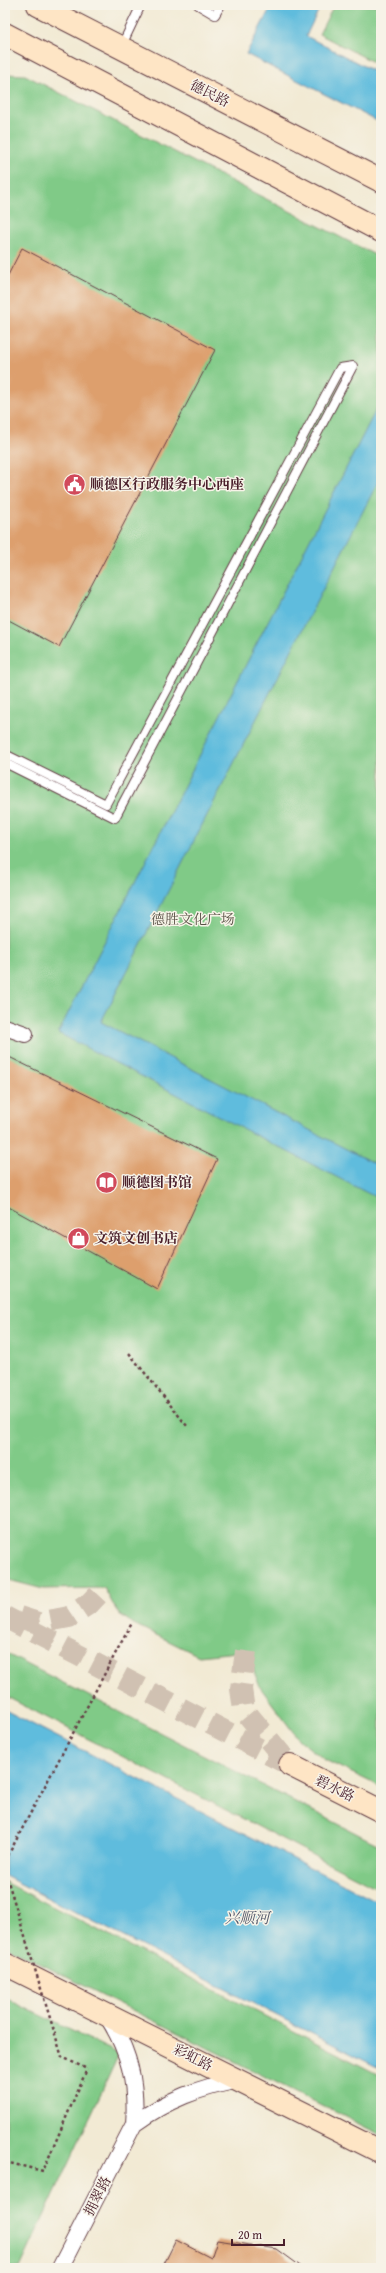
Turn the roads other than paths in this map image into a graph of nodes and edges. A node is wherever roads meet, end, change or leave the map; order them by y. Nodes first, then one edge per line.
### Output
1 (38, 5) edge
2 (141, 5) edge
3 (198, 5) edge
4 (221, 5) edge
5 (5, 34) edge
6 (121, 47) junction
7 (381, 181) edge
8 (381, 230) edge
9 (5, 754) edge
10 (5, 763) edge
11 (5, 1027) edge
12 (25, 1034) dead end
13 (290, 1765) tunnel mouth
14 (381, 1811) edge
15 (5, 1964) edge
16 (105, 2013) junction
17 (240, 2080) junction
18 (134, 2124) junction
19 (381, 2152) edge
20 (60, 2268) edge

1 - 6 main road, 德民路
2 - 6 lane
3 - 4 lane
5 - 8 main road
6 - 7 main road, 德民路
9 - 10 lane
11 - 12 street
13 - 14 main road, 碧水路
15 - 16 main road, 彩虹路
16 - 17 main road, 彩虹路
16 - 18 street, 拥翠路
17 - 18 street, 拥翠路
17 - 19 main road, 彩虹路
18 - 20 street, 拥翠路

